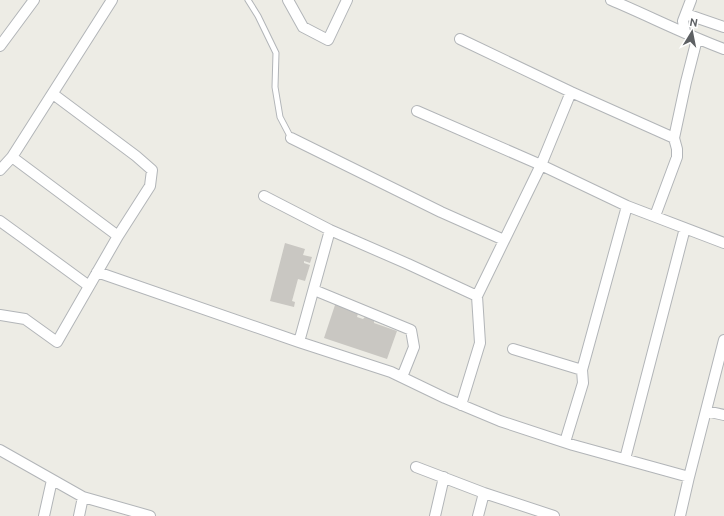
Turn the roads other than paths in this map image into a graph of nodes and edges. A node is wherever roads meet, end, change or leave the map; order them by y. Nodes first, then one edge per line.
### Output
1 (34, 0) edge
2 (112, 0) edge
3 (248, 0) edge
4 (288, 0) edge
5 (347, 0) edge
6 (611, 0) edge
7 (690, 0) edge
8 (686, 14) junction
9 (724, 27) edge
10 (685, 32) junction
11 (460, 38) dead end
12 (698, 39) junction
13 (0, 46) edge
14 (724, 49) edge
15 (571, 92) junction
16 (53, 94) junction
17 (417, 111) dead end
18 (292, 138) joint
19 (674, 138) junction
20 (12, 157) junction
21 (541, 165) junction
22 (0, 170) edge
23 (264, 196) dead end
24 (627, 206) junction
25 (655, 216) junction
26 (0, 221) edge
27 (685, 228) junction
28 (330, 230) junction
29 (118, 236) junction
30 (504, 240) junction
31 (724, 243) edge
32 (97, 272) junction
33 (89, 286) junction
34 (314, 290) junction
35 (477, 296) junction
36 (0, 315) edge
37 (724, 340) edge
38 (299, 342) junction
39 (513, 349) dead end
40 (582, 370) junction
41 (402, 377) junction
42 (461, 405) junction
43 (706, 411) junction
44 (724, 415) edge
45 (565, 442) junction
46 (0, 450) edge
47 (625, 459) junction
48 (416, 467) dead end
49 (444, 477) junction
50 (689, 477) junction
51 (52, 480) junction
52 (484, 493) junction
53 (83, 498) junction
54 (144, 515) edge
55 (44, 516) edge
56 (79, 516) edge
57 (435, 516) edge
58 (478, 516) edge
59 (554, 516) edge
60 (680, 516) edge

1 - 13 street
2 - 16 street
3 - 18 lane
4 - 5 street
6 - 10 street
7 - 8 street
8 - 9 street
8 - 10 street
10 - 12 street
11 - 15 street
12 - 14 street
12 - 19 street
15 - 19 street
15 - 21 street
16 - 20 street
16 - 29 street
17 - 21 street
18 - 30 street
19 - 25 street
20 - 22 street
20 - 29 street
21 - 24 street
21 - 30 street
23 - 28 street
24 - 25 street
24 - 40 street
25 - 27 street
26 - 33 street
27 - 31 street
27 - 47 street
28 - 34 street
28 - 35 street
29 - 32 street
30 - 35 street
32 - 33 street
32 - 38 street
33 - 36 street
34 - 38 street
34 - 41 street
35 - 42 street
37 - 43 street
38 - 41 street
39 - 40 street
40 - 45 street
41 - 42 street
42 - 45 street
43 - 44 street
43 - 50 street
45 - 47 street
46 - 51 street
47 - 50 street
48 - 49 street
49 - 52 street
49 - 57 street
50 - 60 street
51 - 53 street
51 - 55 street
52 - 58 street
52 - 59 street
53 - 54 street
53 - 56 street

